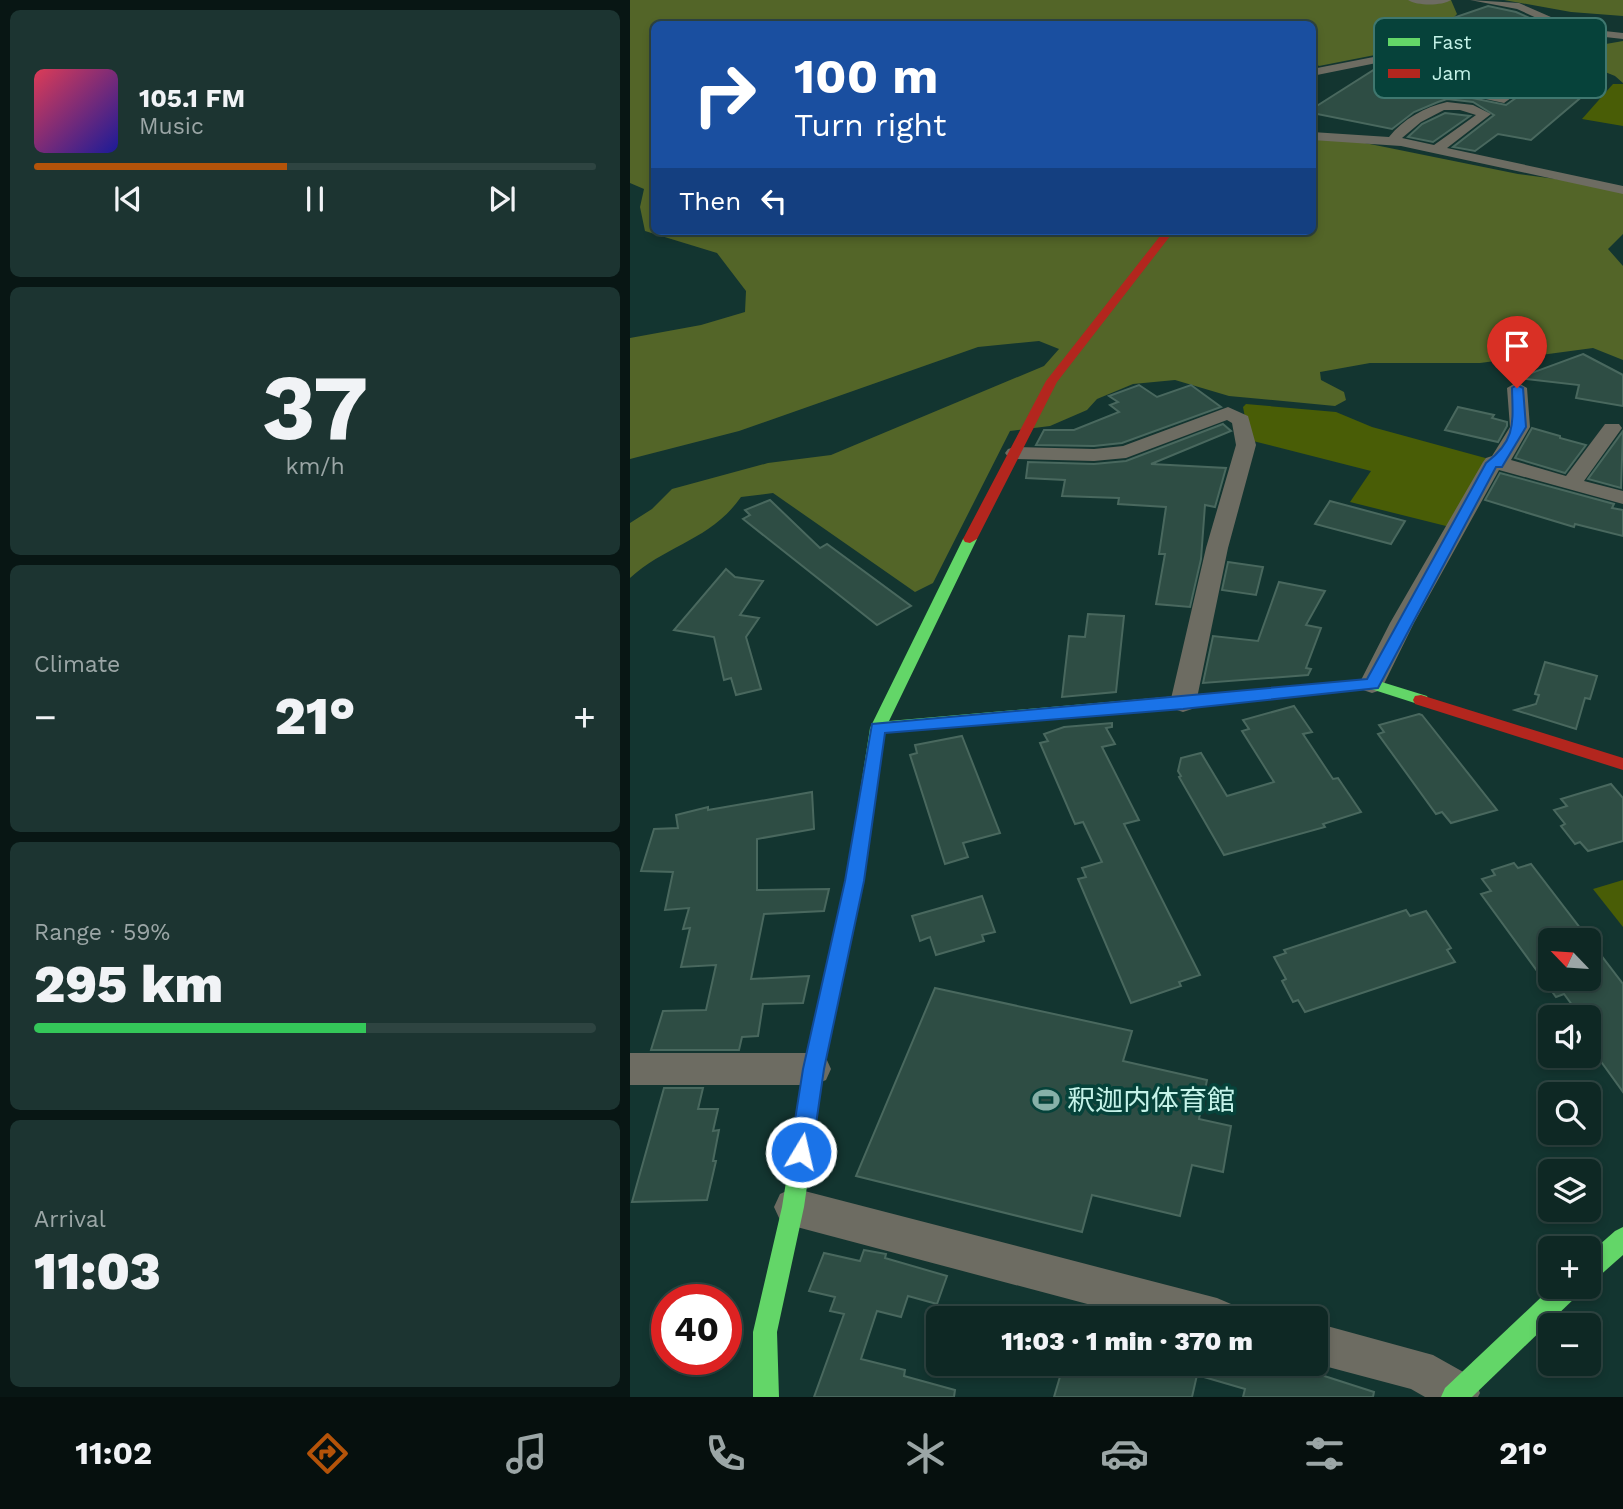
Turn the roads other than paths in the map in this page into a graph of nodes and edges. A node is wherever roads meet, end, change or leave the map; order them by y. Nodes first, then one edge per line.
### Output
1 (1413, 0) edge
2 (1446, 0) edge
3 (1475, 0) edge
4 (1546, 18) edge
5 (1374, 61) edge
6 (1316, 72) edge
7 (1316, 136) edge
8 (1393, 142) junction
9 (1436, 150) junction
10 (1623, 190) edge
11 (1167, 235) edge
12 (1517, 388) dead end
13 (1612, 428) dead end
14 (1015, 453) junction
15 (1498, 464) junction
16 (1571, 484) junction
17 (1623, 498) edge
18 (1372, 684) junction
19 (1183, 703) junction
20 (878, 728) junction
21 (1623, 764) edge
22 (630, 1069) edge
23 (814, 1069) junction
24 (793, 1207) junction
25 (1623, 1239) edge
26 (1601, 1259) edge
27 (1557, 1299) edge
28 (1171, 1306) edge
29 (1328, 1347) edge
30 (1456, 1395) edge
31 (766, 1397) edge

1 - 2 street
3 - 4 street
5 - 6 street
7 - 8 street
8 - 9 street
8 - 9 street
9 - 10 street
11 - 14 street
12 - 15 street
13 - 16 street
14 - 19 street
14 - 20 street
15 - 16 street
15 - 18 street
16 - 17 street
18 - 19 street
18 - 21 street
19 - 20 street
20 - 23 street
22 - 23 street
23 - 24 street
24 - 28 street
24 - 31 street
25 - 26 street
27 - 30 street
29 - 30 street

